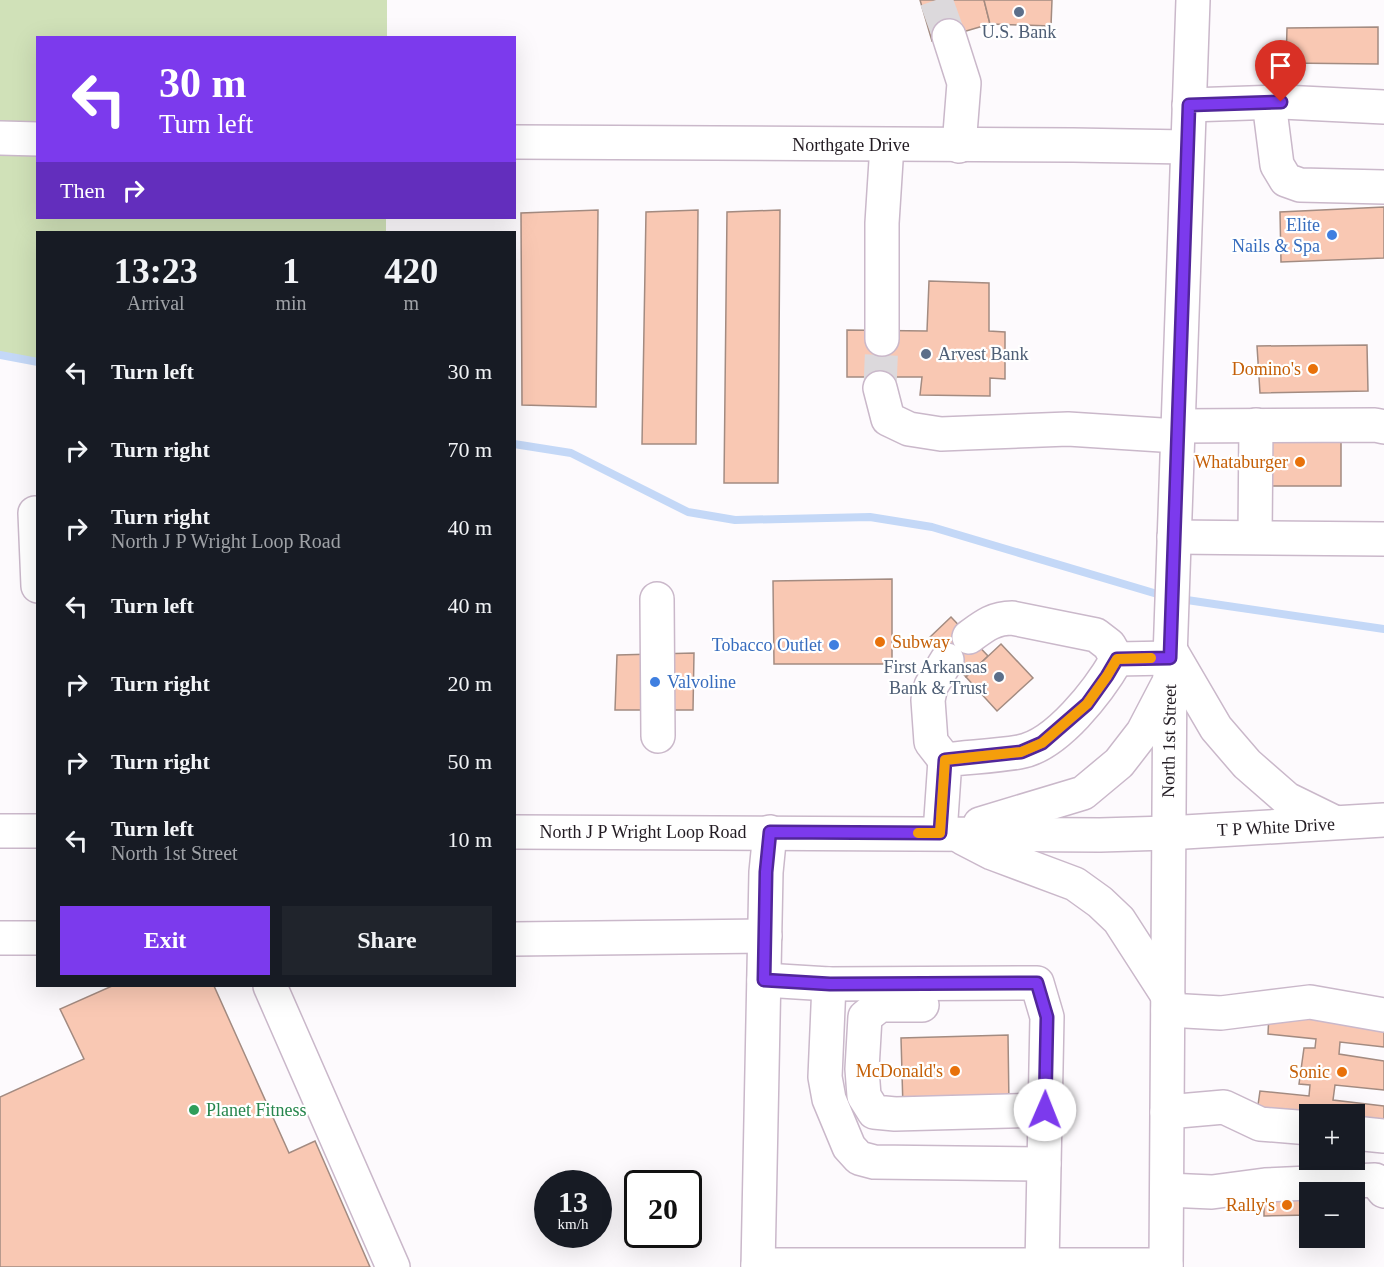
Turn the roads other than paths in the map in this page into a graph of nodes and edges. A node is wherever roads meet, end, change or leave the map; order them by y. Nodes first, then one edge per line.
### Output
1 (1193, 0) edge
2 (949, 36) tunnel mouth
3 (1269, 102) junction
4 (1189, 105) junction
5 (1384, 107) edge
6 (0, 138) edge
7 (36, 138) edge
8 (516, 142) edge
9 (887, 145) junction
10 (959, 146) junction
11 (1187, 147) junction
12 (1384, 187) edge
13 (882, 339) tunnel mouth
14 (880, 388) tunnel mouth
15 (1256, 424) junction
16 (1384, 427) edge
17 (1177, 431) junction
18 (35, 513) dead end
19 (36, 537) edge
20 (1174, 537) junction
21 (1255, 537) junction
22 (1384, 539) edge
23 (657, 599) dead end
24 (1117, 659) junction
25 (1170, 662) junction
26 (657, 736) dead end
27 (945, 760) junction
28 (1384, 820) edge
29 (1337, 823) junction
30 (0, 831) edge
31 (36, 831) edge
32 (516, 832) edge
33 (770, 832) junction
34 (946, 833) junction
35 (1168, 833) junction
36 (765, 936) junction
37 (0, 938) edge
38 (36, 938) edge
39 (516, 939) edge
40 (764, 980) junction
41 (830, 984) junction
42 (270, 987) edge
43 (1168, 1003) junction
44 (1044, 1005) junction
45 (1384, 1015) edge
46 (1045, 1110) junction
47 (1167, 1112) junction
48 (1299, 1127) edge
49 (1365, 1134) edge
50 (1384, 1136) edge
51 (1044, 1164) junction
52 (1167, 1190) junction
53 (1384, 1191) edge
54 (1042, 1265) junction
55 (758, 1266) edge
56 (934, 1266) edge
57 (1166, 1266) edge
58 (393, 1267) edge

1 - 4 main road, North 1st Street
2 - 10 main road
3 - 4 main road
3 - 5 main road
3 - 12 main road
4 - 11 main road, North 1st Street
6 - 7 main road
8 - 9 main road, Northgate Drive
9 - 10 main road, Northgate Drive
9 - 13 main road
10 - 11 main road, Northgate Drive
11 - 17 main road, North 1st Street
14 - 17 main road
15 - 16 main road
15 - 17 main road
15 - 21 main road
17 - 20 main road, North 1st Street
18 - 19 main road
20 - 21 main road
20 - 25 main road, North 1st Street
21 - 22 main road
23 - 26 main road
24 - 25 main road
24 - 27 main road
24 - 27 main road
25 - 29 main road
25 - 34 main road
25 - 35 main road, North 1st Street
27 - 34 main road
28 - 29 main road, T P White Drive
29 - 35 main road, T P White Drive
30 - 31 main road
32 - 33 main road, North J P Wright Loop Road
33 - 34 main road, North J P Wright Loop Road
33 - 36 main road
34 - 35 main road, North J P Wright Loop Road
34 - 43 main road
35 - 43 main road, North 1st Street
36 - 39 main road
36 - 40 main road
37 - 38 main road
40 - 41 main road
40 - 55 main road
41 - 44 main road
41 - 51 main road
42 - 58 main road
43 - 45 main road
43 - 47 main road, North 1st Street
44 - 46 main road
44 - 46 main road
46 - 51 main road
47 - 48 main road
47 - 52 main road, North 1st Street
49 - 50 main road
51 - 54 main road
52 - 53 main road
52 - 57 main road, North 1st Street
54 - 56 main road
54 - 57 main road
55 - 56 main road

